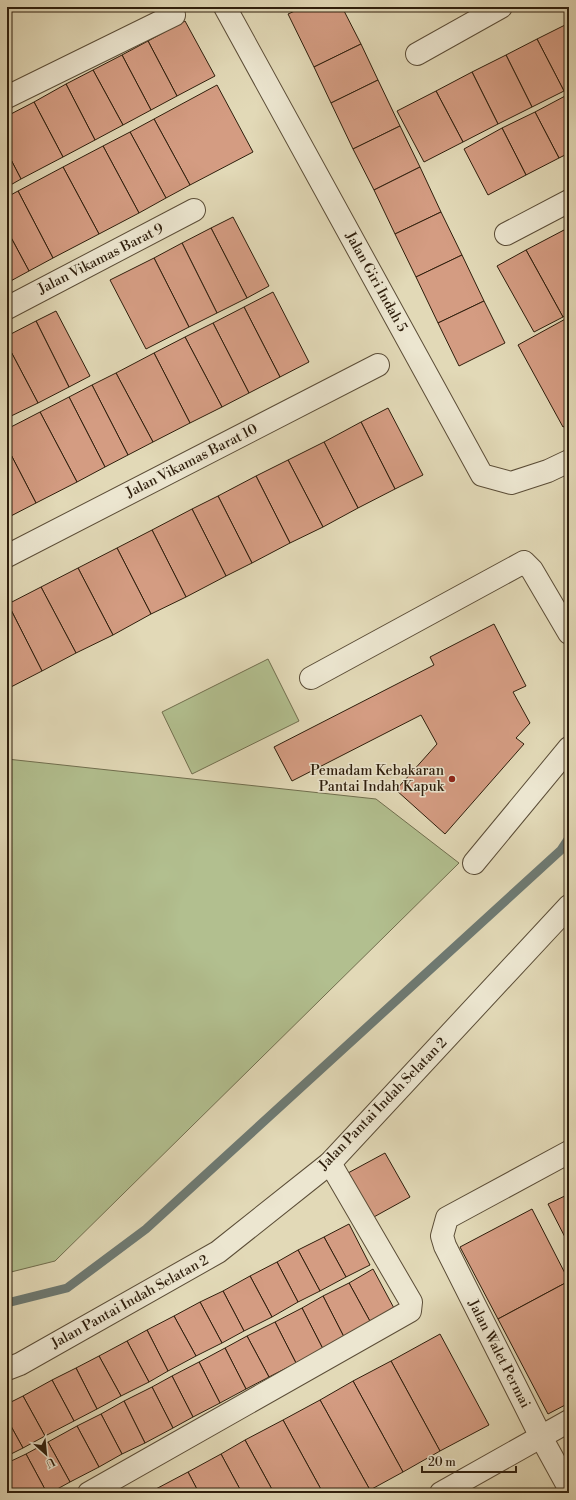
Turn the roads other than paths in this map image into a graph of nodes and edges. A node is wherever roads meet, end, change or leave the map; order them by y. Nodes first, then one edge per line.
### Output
1 (225, 7) edge
2 (501, 7) edge
3 (174, 15) dead end
4 (417, 54) dead end
5 (7, 96) edge
6 (569, 201) edge
7 (194, 210) dead end
8 (506, 234) dead end
9 (7, 308) edge
10 (378, 365) dead end
11 (569, 461) edge
12 (7, 556) edge
13 (569, 633) edge
14 (312, 678) dead end
15 (569, 748) edge
16 (474, 863) dead end
17 (569, 906) edge
18 (569, 1152) edge
19 (330, 1163) junction
20 (7, 1369) edge
21 (569, 1421) edge
22 (541, 1437) junction
23 (569, 1488) edge
24 (89, 1493) edge
25 (441, 1493) edge

1 - 11 street, Jalan Giri Indah 5
2 - 4 street
3 - 5 street
6 - 8 street
7 - 9 street, Jalan Vikamas Barat 9
10 - 12 street, Jalan Vikamas Barat 10
13 - 14 street
15 - 16 street
17 - 19 street, Jalan Pantai Indah Selatan 2
18 - 22 street, Jalan Walet Permai
19 - 20 street, Jalan Pantai Indah Selatan 2
19 - 24 street
21 - 22 street
22 - 23 street, Jalan Walet Permai
22 - 25 street

